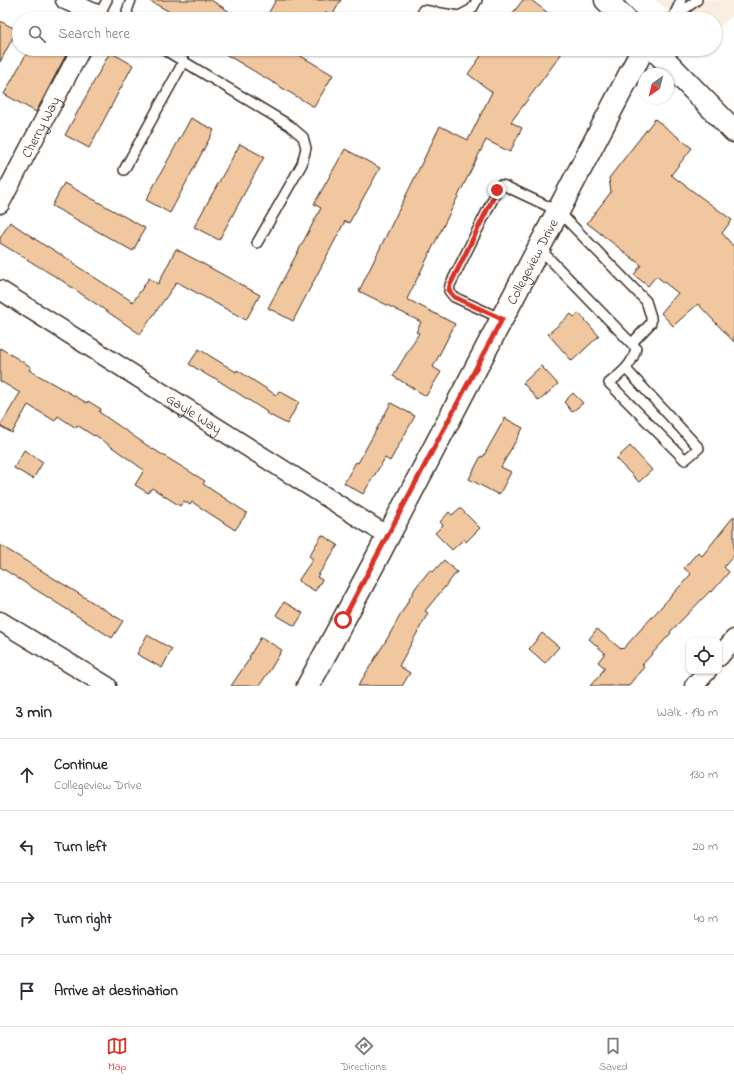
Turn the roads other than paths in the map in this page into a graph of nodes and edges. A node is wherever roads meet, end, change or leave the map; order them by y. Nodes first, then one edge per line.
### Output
1 (65, 0) edge
2 (131, 0) edge
3 (477, 0) edge
4 (606, 0) edge
5 (681, 0) edge
6 (697, 0) edge
7 (423, 10) dead end
8 (101, 12) edge
9 (127, 12) edge
10 (435, 12) edge
11 (466, 12) edge
12 (618, 12) edge
13 (676, 12) edge
14 (681, 12) edge
15 (77, 56) edge
16 (174, 56) edge
17 (640, 56) edge
18 (661, 56) edge
19 (184, 62) junction
20 (734, 131) edge
21 (124, 170) dead end
22 (0, 204) edge
23 (558, 211) junction
24 (257, 243) dead end
25 (539, 248) junction
26 (0, 290) edge
27 (502, 319) junction
28 (632, 343) junction
29 (626, 369) junction
30 (388, 536) junction
31 (0, 621) edge
32 (734, 639) edge
33 (722, 653) edge
34 (704, 674) edge
35 (107, 686) edge
36 (308, 686) edge
37 (694, 686) edge

1 - 8 street
2 - 9 lane
3 - 11 lane
4 - 12 street
5 - 13 lane
6 - 14 lane
7 - 10 lane
15 - 22 street, Cherry Way
16 - 19 lane
17 - 23 street, Collegeview Drive
18 - 20 street
19 - 21 lane
19 - 24 lane
23 - 25 street, Collegeview Drive
23 - 27 lane
23 - 28 lane
25 - 27 street, Collegeview Drive
25 - 28 lane
26 - 30 street, Gayle Way
27 - 30 street, Collegeview Drive
28 - 29 lane
29 - 29 lane
30 - 36 street, Collegeview Drive
31 - 35 street
32 - 33 street
34 - 37 street

